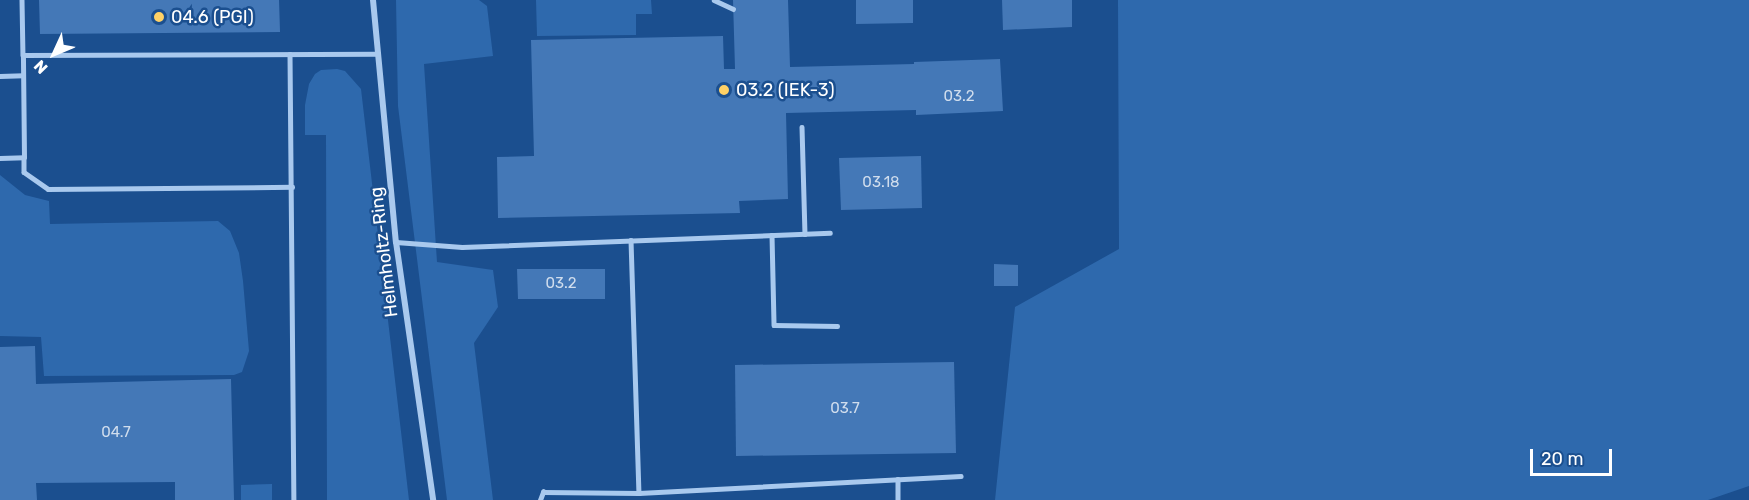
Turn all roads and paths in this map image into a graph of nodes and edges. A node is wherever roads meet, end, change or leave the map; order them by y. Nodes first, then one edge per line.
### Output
1 (22, 0) edge
2 (373, 0) edge
3 (714, 0) edge
4 (733, 9) dead end
5 (290, 54) junction
6 (378, 54) junction
7 (23, 55) junction
8 (23, 75) junction
9 (0, 76) edge
10 (802, 127) dead end
11 (0, 158) edge
12 (24, 158) junction
13 (292, 187) junction
14 (830, 233) dead end
15 (805, 234) junction
16 (772, 236) junction
17 (631, 240) junction
18 (396, 242) junction
19 (837, 326) dead end
20 (961, 476) dead end
21 (898, 479) junction
22 (639, 493) junction
23 (294, 500) edge
24 (433, 500) edge
25 (540, 500) edge
26 (898, 500) edge

1 - 7 lane
2 - 6 street, Helmholtz-Ring
3 - 4 lane
5 - 6 lane
5 - 7 lane
5 - 13 lane
6 - 18 street, Helmholtz-Ring
7 - 8 lane
8 - 9 lane
8 - 12 lane
10 - 15 lane
11 - 12 lane
12 - 13 lane
13 - 23 lane
14 - 15 lane
15 - 16 lane
16 - 17 lane
16 - 19 lane
17 - 18 lane
17 - 22 lane
18 - 24 street, Helmholtz-Ring
20 - 21 lane
21 - 22 lane
21 - 26 lane
22 - 25 lane

